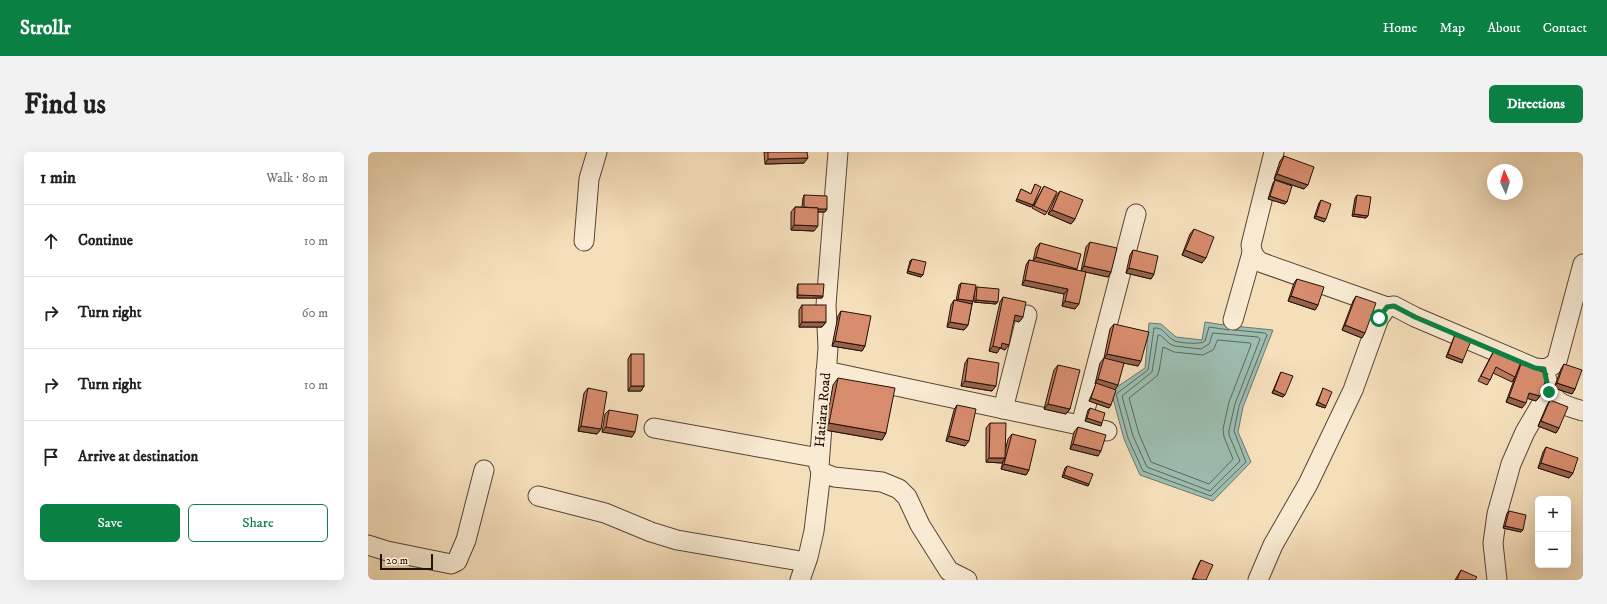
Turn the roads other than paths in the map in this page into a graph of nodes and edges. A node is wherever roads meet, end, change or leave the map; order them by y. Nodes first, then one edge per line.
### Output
1 (597, 152) edge
2 (838, 152) edge
3 (1274, 152) edge
4 (1136, 214) dead end
5 (584, 241) dead end
6 (1252, 253) junction
7 (1583, 264) edge
8 (1387, 307) junction
9 (1027, 315) edge
10 (1233, 320) dead end
11 (1544, 369) junction
12 (826, 371) junction
13 (1549, 392) junction
14 (1003, 409) junction
15 (1583, 411) edge
16 (1081, 425) junction
17 (654, 428) dead end
18 (1107, 431) dead end
19 (820, 465) junction
20 (484, 470) dead end
21 (538, 496) dead end
22 (368, 545) edge
23 (806, 562) junction
24 (800, 580) edge
25 (967, 580) edge
26 (1258, 580) edge
27 (1497, 580) edge

1 - 5 street
2 - 12 street, Hatiara Road
3 - 6 street
4 - 16 street
6 - 8 street
6 - 10 street
7 - 11 street
8 - 11 street
8 - 26 street
9 - 14 street
11 - 13 street
12 - 14 street
12 - 19 street, Hatiara Road
13 - 15 street
13 - 27 street
14 - 16 street
16 - 18 street
17 - 19 street
19 - 23 street, Hatiara Road
19 - 25 street
20 - 22 street
21 - 23 street
23 - 24 street, Hatiara Road

